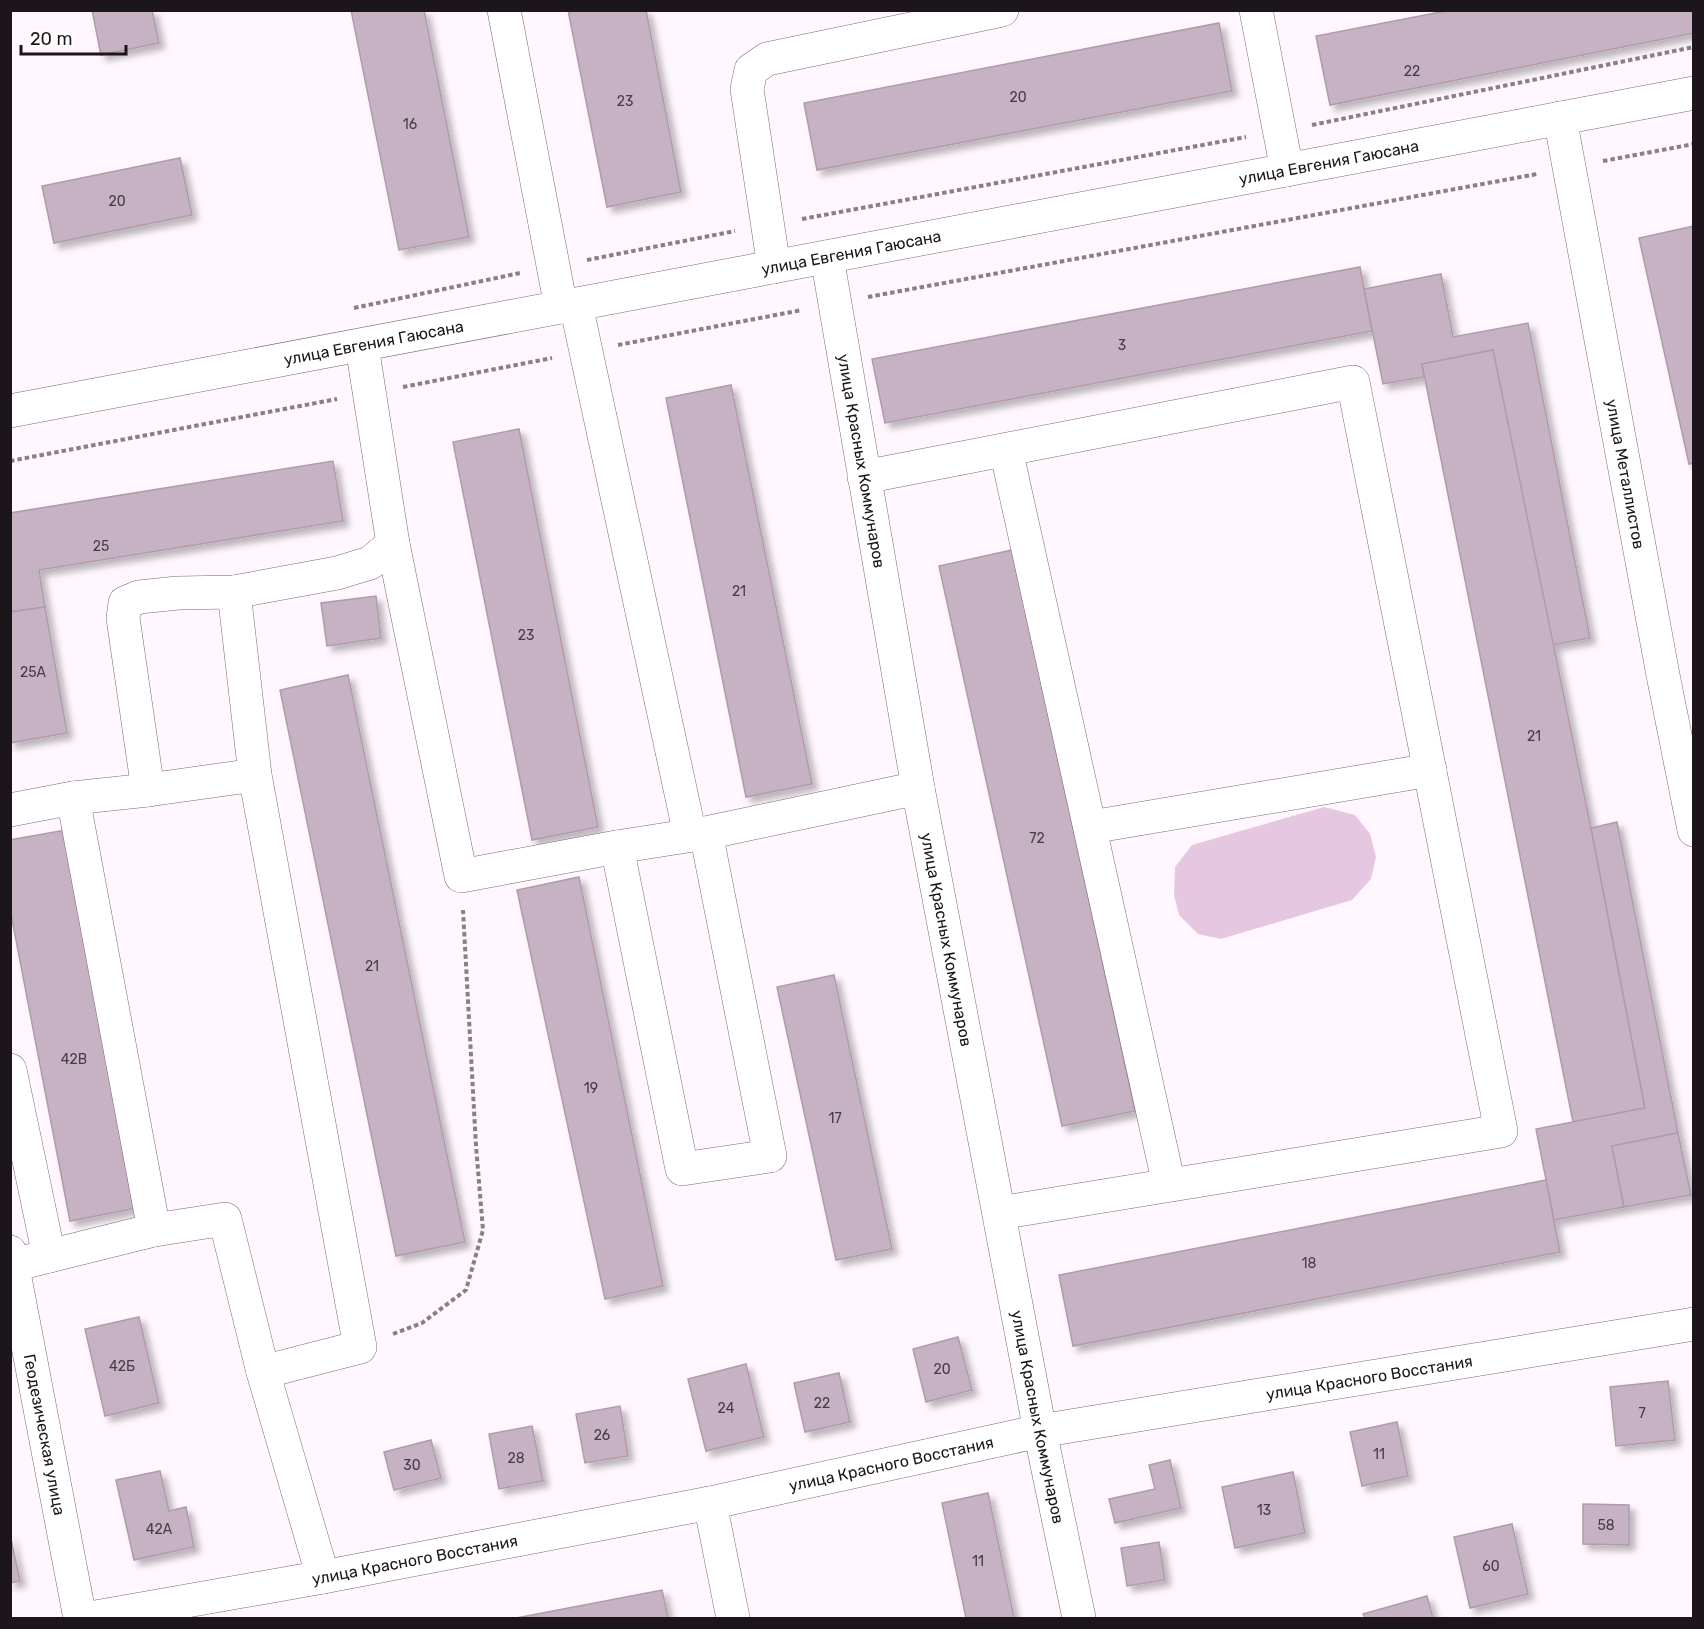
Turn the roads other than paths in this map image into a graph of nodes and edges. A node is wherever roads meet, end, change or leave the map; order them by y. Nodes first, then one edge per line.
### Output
1 (504, 10) edge
2 (1002, 10) edge
3 (1256, 10) edge
4 (931, 18) edge
5 (1694, 93) edge
6 (1560, 118) junction
7 (1287, 170) junction
8 (827, 257) junction
9 (774, 267) junction
10 (569, 306) junction
11 (362, 346) junction
12 (10, 411) edge
13 (1006, 450) junction
14 (864, 477) junction
15 (393, 544) junction
16 (234, 592) junction
17 (1430, 770) junction
18 (255, 776) junction
19 (918, 788) junction
20 (148, 790) junction
21 (74, 798) junction
22 (10, 810) edge
23 (1090, 827) junction
24 (1694, 830) edge
25 (698, 834) junction
26 (617, 847) junction
27 (10, 1070) edge
28 (1169, 1185) junction
29 (999, 1213) junction
30 (154, 1230) junction
31 (49, 1256) junction
32 (12, 1258) edge
33 (1694, 1324) edge
34 (263, 1372) junction
35 (1040, 1431) junction
36 (710, 1503) junction
37 (323, 1577) junction
38 (80, 1618) edge
39 (90, 1618) edge
40 (732, 1618) edge
41 (1079, 1618) edge

1 - 10 street
2 - 4 street
3 - 7 street
4 - 9 street
5 - 6 street, улица Евгения Гаюсана
6 - 7 street, улица Евгения Гаюсана
6 - 24 street, улица Металлистов
7 - 8 street, улица Евгения Гаюсана
8 - 9 street, улица Евгения Гаюсана
8 - 14 street, улица Красных Коммунаров
9 - 10 street, улица Евгения Гаюсана
10 - 11 street, улица Евгения Гаюсана
10 - 25 street
11 - 12 street, улица Евгения Гаюсана
11 - 15 street
13 - 14 street
13 - 17 street
13 - 23 street
14 - 19 street, улица Красных Коммунаров
15 - 16 street
15 - 26 street
16 - 18 street
16 - 20 street
17 - 23 street
17 - 28 street
18 - 20 street
18 - 34 street
19 - 25 street
19 - 29 street, улица Красных Коммунаров
20 - 21 street
21 - 22 street
21 - 30 street
23 - 28 street
25 - 26 street
25 - 26 street
27 - 31 street
28 - 29 street
29 - 35 street, улица Красных Коммунаров
30 - 31 street
30 - 34 street
31 - 32 street
32 - 38 street, Геодезическая улица
33 - 35 street, улица Красного Восстания
34 - 37 street
35 - 36 street, улица Красного Восстания
35 - 41 street, улица Красных Коммунаров
36 - 37 street, улица Красного Восстания
36 - 40 street
37 - 39 street, улица Красного Восстания

